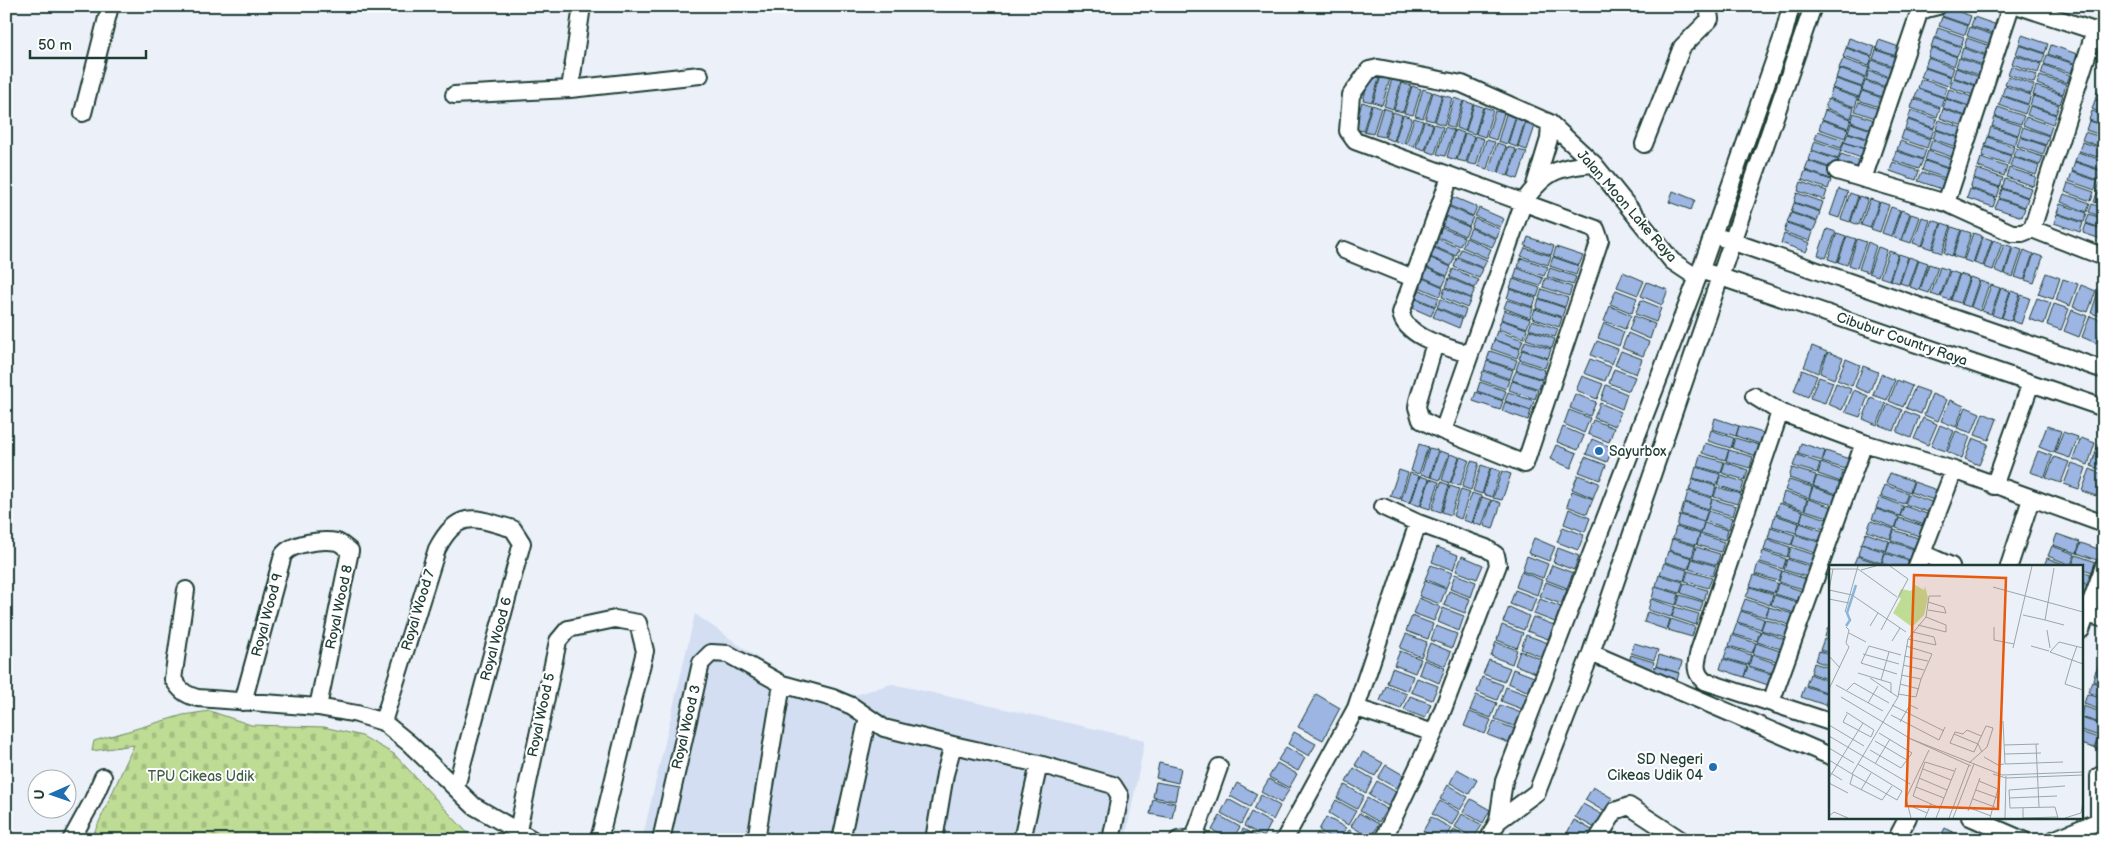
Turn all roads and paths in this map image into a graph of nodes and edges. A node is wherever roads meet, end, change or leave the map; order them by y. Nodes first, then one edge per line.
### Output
1 (110, 6) edge
2 (582, 6) edge
3 (1708, 6) edge
4 (1791, 6) edge
5 (1813, 6) edge
6 (1938, 6) edge
7 (2012, 6) edge
8 (2019, 6) edge
9 (2100, 32) edge
10 (700, 75) dead end
11 (570, 89) junction
12 (454, 96) dead end
13 (83, 113) dead end
14 (1550, 124) junction
15 (1644, 144) dead end
16 (1594, 164) junction
17 (1837, 172) dead end
18 (1450, 176) junction
19 (1863, 179) junction
20 (1534, 188) junction
21 (1524, 201) junction
22 (1946, 203) junction
23 (2032, 229) junction
24 (1713, 235) junction
25 (1731, 242) junction
26 (1344, 250) dead end
27 (2104, 257) edge
28 (1699, 273) junction
29 (1719, 276) junction
30 (1413, 278) junction
31 (1435, 343) junction
32 (1468, 354) junction
33 (2104, 370) edge
34 (2031, 383) junction
35 (1754, 396) dead end
36 (2104, 408) edge
37 (1780, 412) junction
38 (1443, 431) junction
39 (1864, 443) junction
40 (1954, 470) junction
41 (1994, 486) junction
42 (2031, 498) junction
43 (1383, 507) dead end
44 (477, 519) joint
45 (1418, 522) junction
46 (2104, 524) edge
47 (308, 542) joint
48 (1920, 560) edge
49 (1946, 565) edge
50 (2009, 565) edge
51 (2104, 566) edge
52 (186, 590) dead end
53 (2087, 614) junction
54 (2104, 619) edge
55 (2082, 627) edge
56 (1591, 652) junction
57 (782, 684) junction
58 (243, 702) junction
59 (1771, 702) junction
60 (318, 707) junction
61 (1356, 708) junction
62 (868, 717) junction
63 (383, 722) junction
64 (1829, 722) edge
65 (1434, 733) junction
66 (953, 746) junction
67 (1829, 756) edge
68 (1039, 764) junction
69 (1219, 768) dead end
70 (2100, 776) dead end
71 (103, 778) dead end
72 (456, 787) junction
73 (1907, 818) edge
74 (1972, 818) edge
75 (2101, 819) edge
76 (1498, 821) junction
77 (518, 830) junction
78 (1191, 839) edge
79 (71, 840) edge
80 (533, 840) edge
81 (598, 840) edge
82 (661, 840) edge
83 (756, 840) edge
84 (841, 840) edge
85 (934, 840) edge
86 (1022, 840) edge
87 (1111, 840) edge
88 (1284, 840) edge
89 (1383, 840) edge
90 (1488, 840) edge
91 (1597, 840) edge
92 (1680, 840) edge
93 (1896, 840) edge
94 (2023, 840) edge
95 (2053, 840) edge

1 - 13 street
2 - 11 street
3 - 15 street
4 - 24 street
5 - 25 street
6 - 19 street
7 - 22 street
8 - 9 street
9 - 23 street
10 - 11 street
11 - 12 street
14 - 16 street, Jalan Moon Lake Raya
14 - 18 street, Jalan Moon Lake Raya
14 - 20 street
16 - 20 street
16 - 28 street, Jalan Moon Lake Raya
17 - 19 street
18 - 21 street
18 - 30 street
19 - 22 street
20 - 21 street
21 - 32 street
21 - 38 street
22 - 23 street
23 - 27 street
24 - 25 street
24 - 28 street
25 - 29 street
25 - 33 street
26 - 30 street
28 - 29 street, Cibubur Country Raya
28 - 76 street
29 - 34 street, Cibubur Country Raya
29 - 56 street
30 - 31 street
31 - 32 street
31 - 38 street
32 - 38 street
34 - 36 street, Cibubur Country Raya
34 - 41 street
35 - 37 street
37 - 39 street
37 - 59 street
39 - 40 street
39 - 59 street
40 - 41 street
40 - 48 street
41 - 42 street
42 - 46 street
42 - 50 street
43 - 45 street
44 - 63 street, Royal Wood 7
44 - 72 street, Royal Wood 6
45 - 61 street
45 - 65 street
47 - 58 street, Royal Wood 9
47 - 60 street, Royal Wood 8
48 - 49 street
51 - 53 street
52 - 58 street
53 - 54 street
53 - 55 street
56 - 67 street
56 - 76 street
57 - 62 street
57 - 82 street, Royal Wood 3
57 - 83 street
58 - 60 street
59 - 64 street
60 - 63 street
61 - 65 street
61 - 88 street
62 - 66 street
62 - 84 street
63 - 72 street
65 - 89 street
66 - 68 street
66 - 85 street
68 - 86 street
68 - 87 street
69 - 78 street
70 - 75 street
71 - 79 street
72 - 77 street
73 - 93 street
74 - 94 street
75 - 95 street
76 - 90 street
77 - 80 street
77 - 81 street, Royal Wood 5
91 - 92 street

